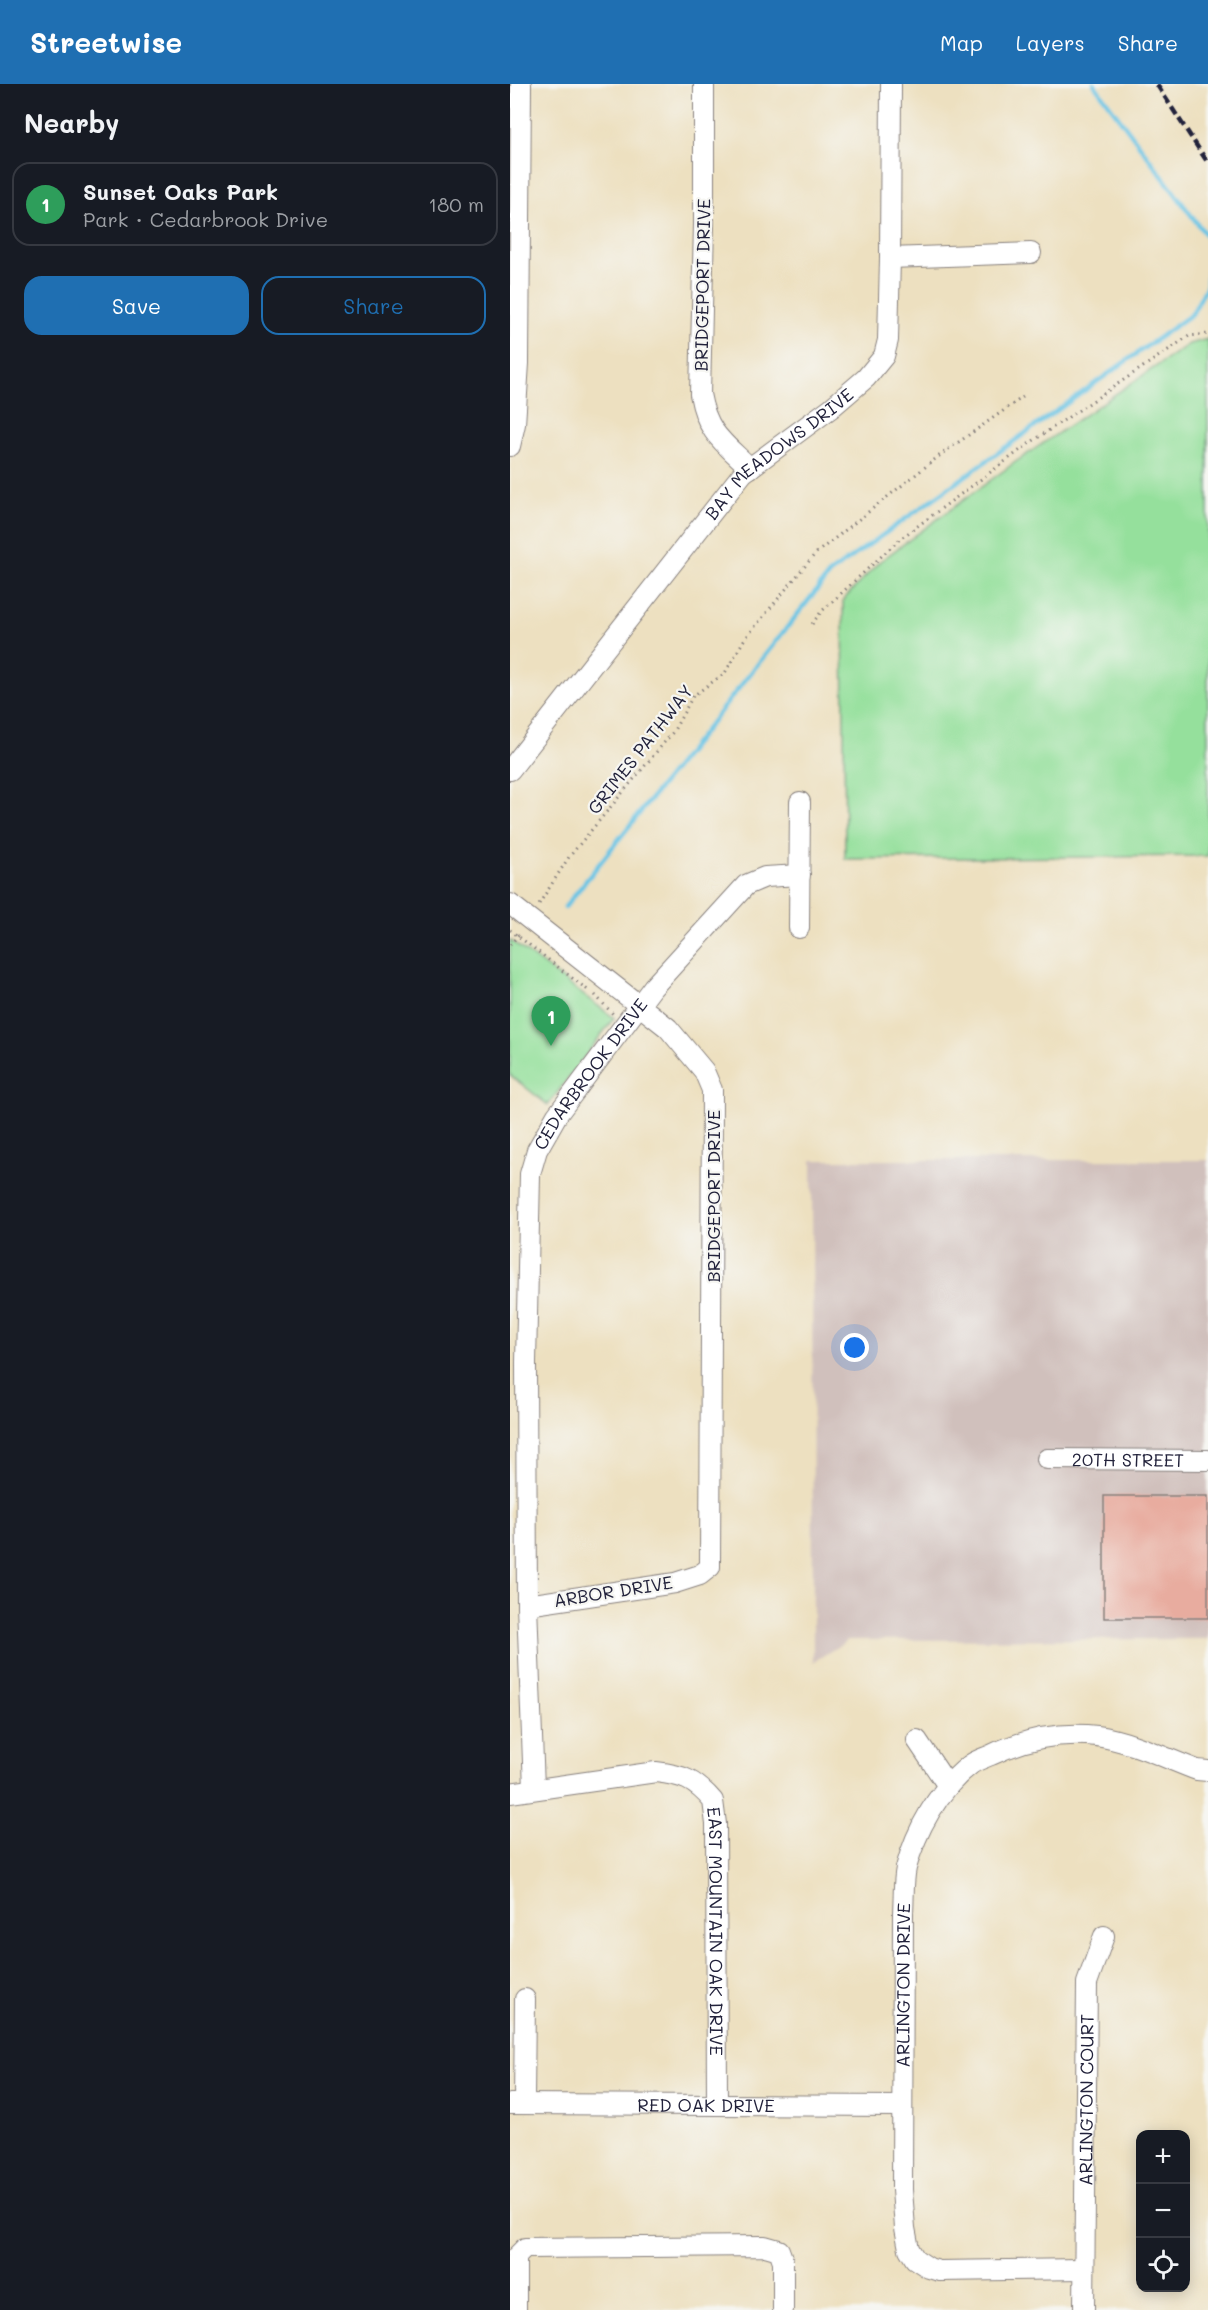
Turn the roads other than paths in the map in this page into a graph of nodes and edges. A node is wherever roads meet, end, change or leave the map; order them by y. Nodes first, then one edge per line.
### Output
1 (521, 84) edge
2 (704, 84) edge
3 (891, 84) edge
4 (1031, 253) dead end
5 (890, 258) junction
6 (510, 446) edge
7 (750, 468) junction
8 (510, 770) edge
9 (800, 802) dead end
10 (800, 875) junction
11 (510, 904) edge
12 (800, 928) dead end
13 (640, 1005) junction
14 (519, 1264) edge
15 (1047, 1459) dead end
16 (1208, 1460) edge
17 (699, 1575) joint
18 (526, 1605) junction
19 (917, 1740) dead end
20 (1208, 1771) edge
21 (948, 1786) junction
22 (534, 1788) junction
23 (510, 1792) edge
24 (1104, 1936) dead end
25 (525, 1999) dead end
26 (517, 2104) edge
27 (717, 2105) junction
28 (902, 2106) junction
29 (1084, 2269) junction
30 (516, 2310) edge
31 (783, 2310) edge
32 (1084, 2310) edge

1 - 6 street
2 - 7 street, BRIDGEPORT DRIVE
3 - 5 street, BAY MEADOWS DRIVE
4 - 5 street
5 - 7 street, BAY MEADOWS DRIVE
7 - 8 street, BAY MEADOWS DRIVE
9 - 10 street
10 - 12 street
10 - 13 street, CEDARBROOK DRIVE
11 - 13 street, BRIDGEPORT DRIVE
13 - 14 street, CEDARBROOK DRIVE
13 - 17 street, BRIDGEPORT DRIVE
14 - 18 street, CEDARBROOK DRIVE
15 - 16 street, 20TH STREET
17 - 18 street, ARBOR DRIVE
18 - 22 street, CEDARBROOK DRIVE
19 - 21 street
20 - 21 street, ARLINGTON DRIVE
21 - 28 street, ARLINGTON DRIVE
22 - 23 street, EAST MOUNTAIN OAK DRIVE
22 - 27 street, EAST MOUNTAIN OAK DRIVE
24 - 29 street, ARLINGTON COURT
25 - 26 street
26 - 27 street, RED OAK DRIVE
27 - 28 street, RED OAK DRIVE
28 - 29 street, ARLINGTON DRIVE
29 - 32 street
30 - 31 street

